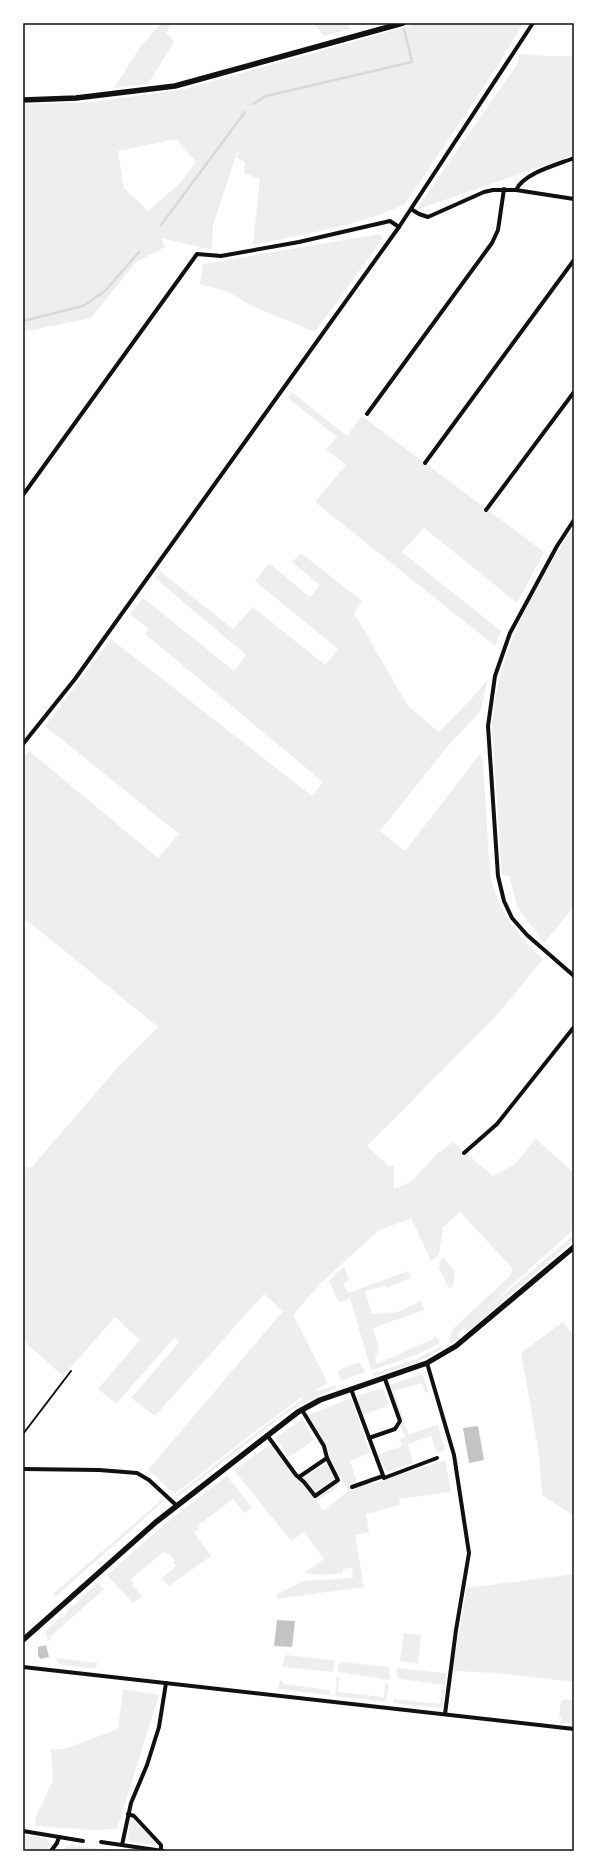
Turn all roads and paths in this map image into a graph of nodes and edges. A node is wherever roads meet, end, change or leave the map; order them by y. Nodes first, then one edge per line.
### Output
1 (403, 23) edge
2 (533, 23) edge
3 (23, 100) edge
4 (574, 158) edge
5 (504, 189) junction
6 (516, 190) junction
7 (574, 199) edge
8 (411, 209) junction
9 (399, 227) junction
10 (574, 260) edge
11 (574, 392) edge
12 (367, 414) dead end
13 (425, 463) dead end
14 (23, 495) edge
15 (486, 510) dead end
16 (574, 520) edge
17 (23, 744) edge
18 (574, 976) edge
19 (574, 1027) edge
20 (464, 1153) dead end
21 (574, 1247) edge
22 (426, 1363) junction
23 (71, 1371) dead end
24 (385, 1379) junction
25 (351, 1389) junction
26 (302, 1410) junction
27 (23, 1434) edge
28 (267, 1435) junction
29 (370, 1438) junction
30 (327, 1458) junction
31 (437, 1458) dead end
32 (23, 1469) edge
33 (383, 1476) junction
34 (299, 1477) junction
35 (352, 1487) dead end
36 (176, 1505) junction
37 (23, 1640) edge
38 (23, 1667) edge
39 (166, 1683) junction
40 (445, 1714) junction
41 (574, 1729) edge
42 (128, 1814) junction
43 (23, 1831) edge
44 (59, 1837) junction
45 (83, 1841) dead end
46 (101, 1842) dead end
47 (122, 1845) junction
48 (51, 1851) edge
49 (162, 1851) edge

1 - 3 street
2 - 8 street
4 - 6 street
5 - 6 street
5 - 8 street
5 - 12 street
6 - 7 street
8 - 9 street
9 - 14 street
9 - 17 street
10 - 13 street
11 - 15 street
16 - 18 street
19 - 20 street
21 - 22 street
22 - 24 street
22 - 40 street
23 - 27 lane
24 - 25 street
24 - 29 street
25 - 26 street
25 - 29 street
26 - 28 street
26 - 30 street
28 - 34 street
28 - 36 street
29 - 33 street
30 - 34 street
30 - 34 street
31 - 33 street
32 - 36 street
33 - 35 street
36 - 37 street
38 - 39 street
39 - 40 street
39 - 42 street
40 - 41 street
42 - 47 street
42 - 49 street
43 - 44 street
44 - 45 street
44 - 48 street
46 - 47 street
47 - 49 street

